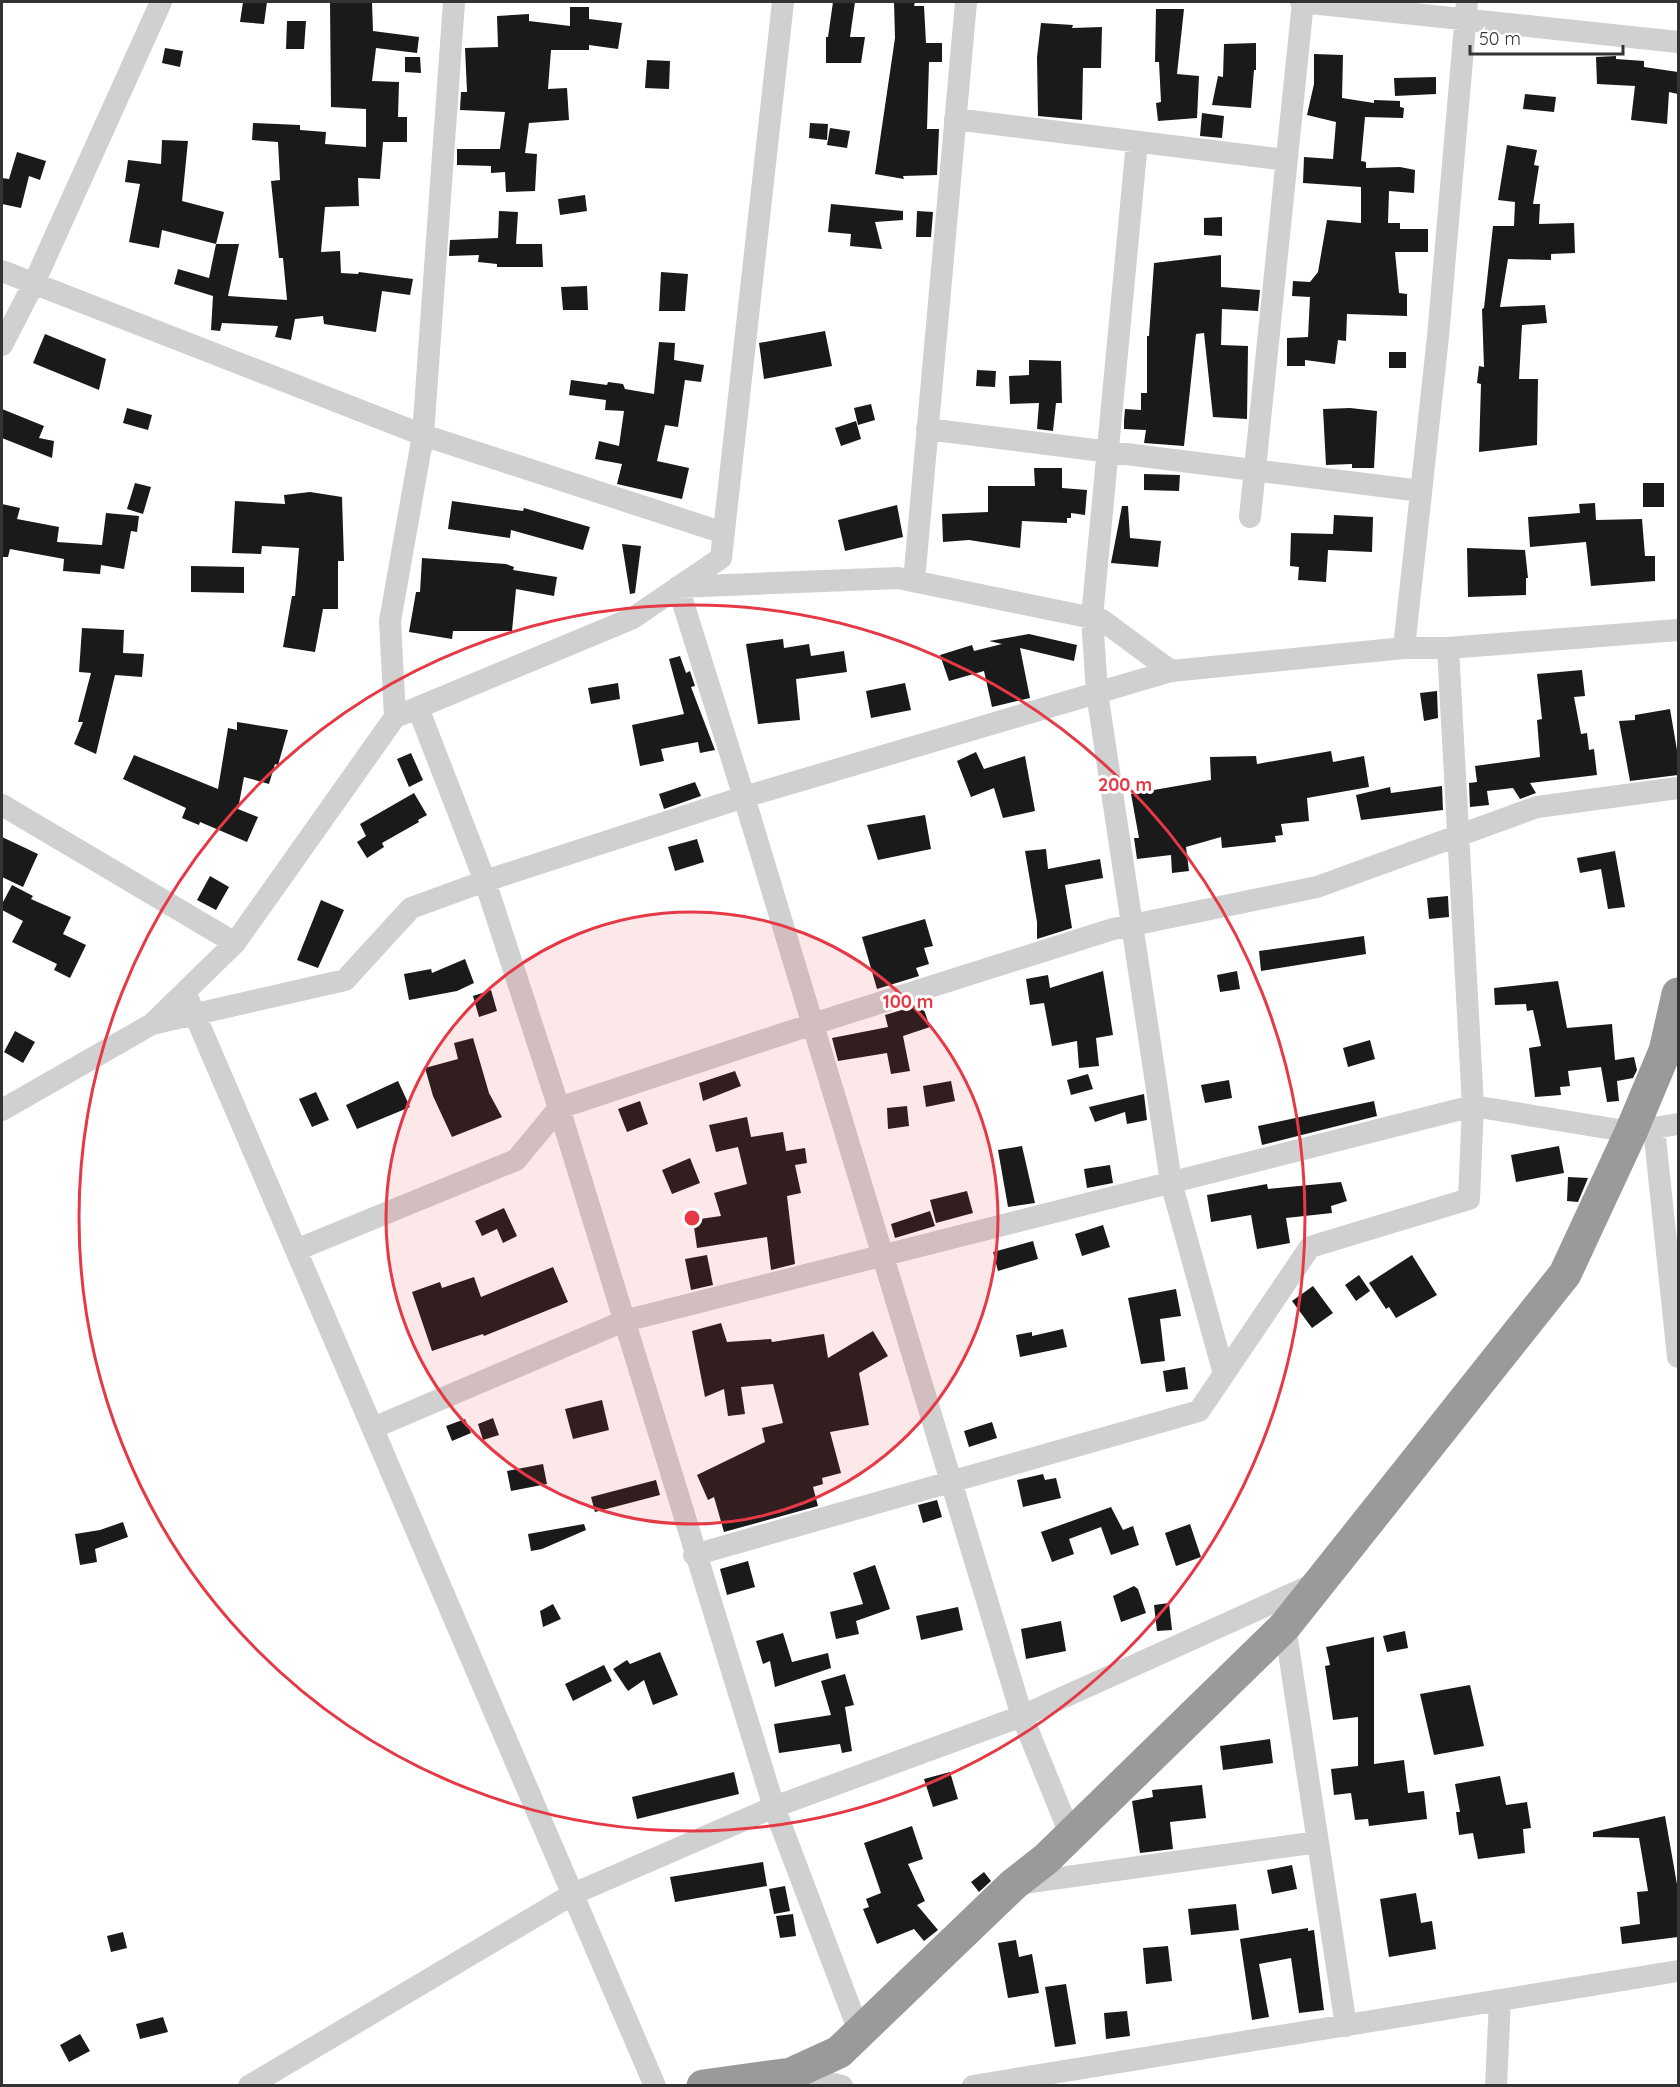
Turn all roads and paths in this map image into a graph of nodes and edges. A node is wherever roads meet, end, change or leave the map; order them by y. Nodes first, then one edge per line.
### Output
1 (161, 2) edge
2 (454, 2) edge
3 (783, 2) edge
4 (966, 2) edge
5 (1302, 2) edge
6 (1466, 10) edge
7 (1678, 42) edge
8 (955, 119) junction
9 (1137, 142) junction
10 (1286, 160) junction
11 (2, 271) edge
12 (34, 283) junction
13 (2, 345) edge
14 (927, 429) junction
15 (423, 435) junction
16 (1108, 452) junction
17 (1255, 471) junction
18 (1421, 491) junction
19 (1250, 517) dead end
20 (724, 533) junction
21 (914, 581) junction
22 (678, 587) junction
23 (1092, 617) junction
24 (1678, 630) edge
25 (1404, 648) junction
26 (1448, 648) junction
27 (1171, 671) junction
28 (1097, 693) junction
29 (418, 708) junction
30 (395, 717) junction
31 (1678, 788) edge
32 (744, 797) junction
33 (2, 805) edge
34 (1458, 836) junction
35 (485, 880) junction
36 (1132, 926) junction
37 (235, 944) junction
38 (185, 992) junction
39 (1678, 994) edge
40 (195, 1014) junction
41 (152, 1024) junction
42 (813, 1024) junction
43 (1473, 1106) junction
44 (559, 1108) junction
45 (2, 1110) edge
46 (1678, 1124) edge
47 (1643, 1130) junction
48 (1171, 1182) junction
49 (296, 1250) junction
50 (883, 1254) junction
51 (624, 1321) junction
52 (1678, 1357) edge
53 (1224, 1374) junction
54 (373, 1428) junction
55 (949, 1482) junction
56 (694, 1555) junction
57 (1321, 1581) junction
58 (1286, 1626) junction
59 (1022, 1716) junction
60 (774, 1807) junction
61 (1070, 1834) junction
62 (1318, 1842) junction
63 (1014, 1884) junction
64 (573, 1894) junction
65 (1678, 1971) edge
66 (1500, 2001) junction
67 (1346, 2026) junction
68 (861, 2034) junction
69 (791, 2074) junction
70 (249, 2085) edge
71 (655, 2085) edge
72 (703, 2085) edge
73 (842, 2085) edge
74 (973, 2085) edge
75 (1496, 2085) edge

1 - 12 street
2 - 15 street
3 - 20 street
4 - 8 street
5 - 6 street
5 - 10 street
6 - 7 street
6 - 18 street
8 - 9 street
8 - 14 street
9 - 10 street
9 - 16 street
10 - 17 street
11 - 12 street
12 - 13 street
12 - 15 street
14 - 16 street
14 - 21 street
15 - 20 street
15 - 30 street
16 - 17 street
16 - 23 street
17 - 18 street
17 - 19 street
18 - 25 street
20 - 22 street
21 - 22 street
21 - 23 street
22 - 29 street
22 - 32 street
23 - 27 street
23 - 28 street
24 - 26 street
25 - 26 street
25 - 27 street
26 - 34 street
27 - 28 street
28 - 32 street
28 - 36 street
29 - 30 street
29 - 35 street
30 - 37 street
31 - 34 street
32 - 35 street
32 - 42 street
33 - 37 street
34 - 36 street
34 - 43 street
35 - 40 street
35 - 44 street
36 - 42 street
36 - 48 street
37 - 38 street
38 - 40 street
38 - 41 street
39 - 47 highway
40 - 41 street
40 - 49 street
41 - 45 street
42 - 44 street
42 - 50 street
43 - 47 street
43 - 48 street
43 - 53 street
44 - 49 street
44 - 51 street
46 - 47 street
47 - 52 street
47 - 57 highway
48 - 50 street
48 - 53 street
49 - 54 street
50 - 51 street
50 - 55 street
51 - 54 street
51 - 56 street
53 - 55 street
54 - 64 street
55 - 56 street
55 - 59 street
56 - 60 street
57 - 58 highway
57 - 59 street
58 - 61 highway
58 - 62 street
59 - 60 street
59 - 61 street
60 - 64 street
60 - 68 street
61 - 63 highway
62 - 63 street
62 - 67 street
63 - 68 highway
64 - 70 street
64 - 71 street
65 - 66 street
66 - 67 street
66 - 75 street
67 - 74 street
68 - 69 highway
69 - 72 highway
69 - 73 street

